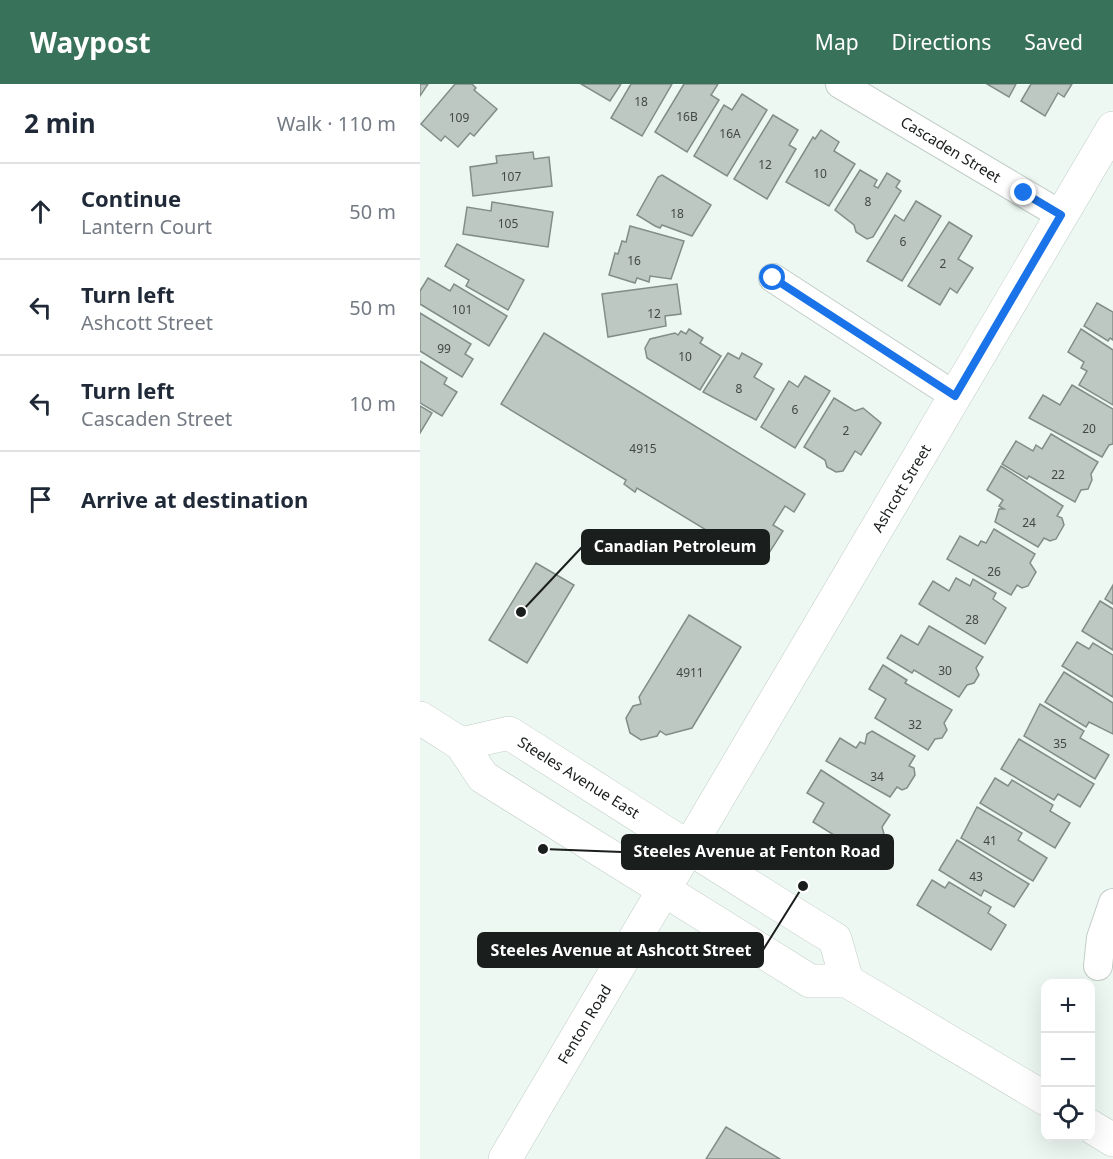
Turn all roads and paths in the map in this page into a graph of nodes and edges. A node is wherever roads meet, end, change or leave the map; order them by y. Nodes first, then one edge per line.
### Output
1 (840, 84) edge
2 (1113, 128) edge
3 (1061, 215) junction
4 (773, 278) dead end
5 (955, 396) junction
6 (420, 718) edge
7 (461, 744) junction
8 (689, 847) junction
9 (664, 889) junction
10 (1113, 903) edge
11 (1098, 966) dead end
12 (847, 981) junction
13 (1041, 1096) edge
14 (1095, 1129) edge
15 (1113, 1140) edge
16 (505, 1159) edge

1 - 3 street, Cascaden Street
2 - 3 main road, Ashcott Street
3 - 5 main road, Ashcott Street
4 - 5 street
5 - 8 main road, Ashcott Street
6 - 7 main road
7 - 8 main road, Steeles Avenue East
7 - 9 main road
8 - 9 main road, Ashcott Street
8 - 12 main road, Steeles Avenue East
9 - 12 main road
9 - 16 main road, Fenton Road
10 - 11 street
12 - 13 main road
14 - 15 main road

